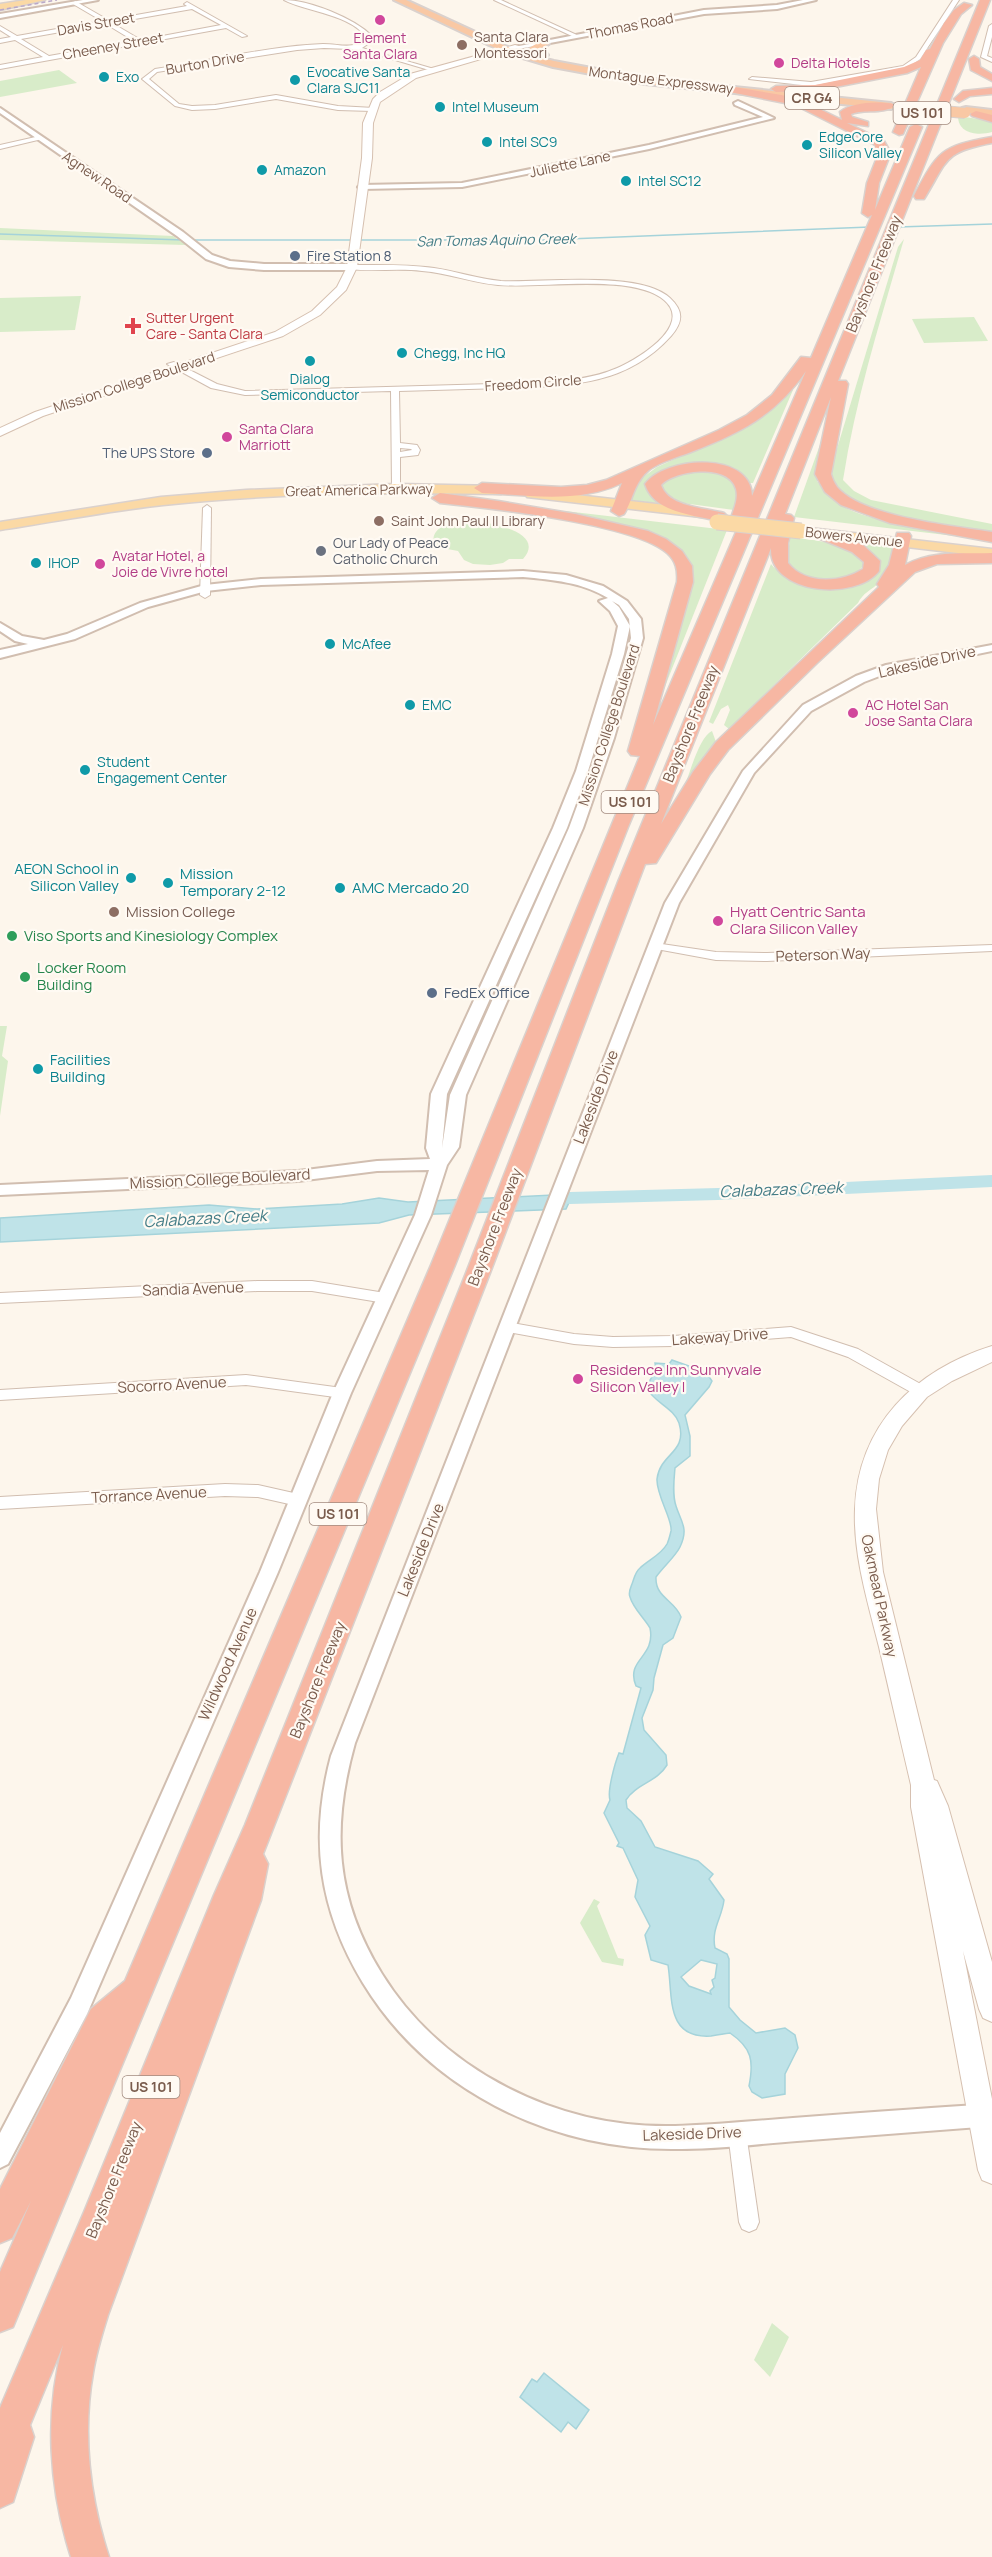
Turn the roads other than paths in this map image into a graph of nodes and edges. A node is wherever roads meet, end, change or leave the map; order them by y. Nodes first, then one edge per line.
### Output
1 (22, 0) edge
2 (41, 0) edge
3 (95, 0) edge
4 (180, 0) edge
5 (287, 0) edge
6 (399, 0) edge
7 (413, 0) edge
8 (497, 0) edge
9 (813, 0) edge
10 (985, 0) edge
11 (964, 2) edge
12 (75, 3) junction
13 (708, 3) dead end
14 (0, 5) edge
15 (193, 7) junction
16 (721, 10) junction
17 (0, 16) edge
18 (978, 17) junction
19 (107, 22) junction
20 (227, 26) junction
21 (992, 26) edge
22 (0, 28) edge
23 (244, 36) dead end
24 (576, 36) junction
25 (16, 38) junction
26 (0, 41) edge
27 (486, 41) junction
28 (140, 42) junction
29 (546, 42) junction
30 (938, 42) junction
31 (358, 48) junction
32 (949, 48) dead end
33 (511, 49) junction
34 (482, 55) junction
35 (543, 55) junction
36 (48, 58) junction
37 (530, 58) junction
38 (979, 58) junction
39 (992, 60) edge
40 (0, 67) edge
41 (427, 68) junction
42 (992, 78) edge
43 (743, 84) junction
44 (706, 85) junction
45 (768, 89) junction
46 (992, 91) edge
47 (914, 98) junction
48 (959, 99) junction
49 (926, 102) dead end
50 (738, 103) junction
51 (367, 107) junction
52 (896, 107) junction
53 (0, 110) edge
54 (982, 114) edge
55 (358, 122) dead end
56 (949, 122) dead end
57 (964, 133) dead end
58 (38, 136) junction
59 (992, 138) edge
60 (942, 141) dead end
61 (0, 145) edge
62 (928, 180) junction
63 (349, 187) dead end
64 (362, 187) junction
65 (872, 195) junction
66 (871, 221) junction
67 (898, 226) junction
68 (344, 264) junction
69 (825, 341) junction
70 (845, 347) junction
71 (175, 366) junction
72 (395, 390) junction
73 (39, 414) junction
74 (7, 418) edge
75 (0, 434) edge
76 (808, 437) junction
77 (648, 465) junction
78 (396, 488) junction
79 (482, 488) junction
80 (440, 498) junction
81 (620, 507) junction
82 (207, 508) junction
83 (718, 519) junction
84 (0, 526) edge
85 (802, 528) junction
86 (824, 535) junction
87 (0, 537) edge
88 (992, 537) edge
89 (902, 539) junction
90 (992, 545) edge
91 (992, 553) edge
92 (992, 558) edge
93 (724, 577) junction
94 (205, 592) junction
95 (877, 596) junction
96 (0, 626) edge
97 (0, 632) edge
98 (50, 643) junction
99 (991, 650) edge
100 (8, 654) edge
101 (0, 661) edge
102 (620, 827) junction
103 (627, 882) junction
104 (655, 946) junction
105 (992, 948) edge
106 (439, 1164) junction
107 (0, 1190) edge
108 (0, 1298) edge
109 (385, 1298) junction
110 (507, 1327) junction
111 (992, 1354) edge
112 (921, 1391) junction
113 (342, 1393) junction
114 (0, 1395) edge
115 (298, 1500) junction
116 (0, 1503) edge
117 (923, 1785) junction
118 (260, 1825) junction
119 (136, 1990) junction
120 (992, 2009) edge
121 (986, 2115) edge
122 (736, 2133) junction
123 (0, 2156) edge
124 (992, 2170) edge
125 (749, 2223) dead end
126 (0, 2226) edge
127 (0, 2314) edge
128 (44, 2349) junction
129 (0, 2452) edge
130 (0, 2489) edge
131 (90, 2557) edge

1 - 14 main road
2 - 14 main road
3 - 12 street
4 - 15 street
5 - 31 street
6 - 27 highway, Montague Expressway / CR G4
7 - 33 highway, Montague Expressway / CR G4
8 - 24 street
9 - 16 street, Thomas Road
10 - 18 highway, Bayshore Freeway / US 101
11 - 30 highway
11 - 32 highway
11 - 43 street
12 - 17 street
12 - 19 street
13 - 16 street
15 - 19 street, Davis Street
15 - 20 street
16 - 24 street, Thomas Road
18 - 38 highway
18 - 67 highway, Bayshore Freeway / US 101
19 - 25 street, Davis Street
19 - 28 street
20 - 23 street
20 - 28 street, Cheeney Street
21 - 38 street
22 - 25 street
24 - 29 street, Thomas Road
25 - 26 street, Davis Street
25 - 36 street
27 - 33 highway, Montague Expressway / CR G4
27 - 34 highway
28 - 36 street, Cheeney Street
29 - 33 street, Thomas Road
29 - 35 highway
30 - 45 highway
30 - 47 highway
31 - 41 street
31 - 51 street, Burton Drive
33 - 34 main road
33 - 35 highway, Montague Expressway / CR G4
33 - 37 highway, Montague Expressway / CR G4
34 - 37 highway
34 - 41 main road
35 - 44 highway, Montague Expressway / CR G4
36 - 40 street, Cheeney Street
37 - 44 highway, Montague Expressway / CR G4
38 - 39 street
38 - 42 highway
38 - 48 highway
41 - 51 main road
43 - 44 highway, Montague Expressway / CR G4
43 - 45 highway, Montague Expressway / CR G4
43 - 50 highway
43 - 52 highway, Montague Expressway / CR G4
43 - 65 highway
44 - 50 highway
45 - 52 highway, Montague Expressway / CR G4
46 - 48 highway
47 - 52 highway
47 - 52 highway
48 - 56 highway
49 - 66 highway, Bayshore Freeway / US 101
50 - 64 street, Juliette Lane
51 - 55 main road
51 - 64 main road, Mission College Boulevard
52 - 52 highway
52 - 54 highway, Montague Expressway / CR G4, bridge
52 - 65 highway
53 - 58 street, Agnew Road
57 - 59 highway
58 - 61 street
58 - 68 street, Agnew Road
59 - 62 highway
60 - 62 highway
62 - 67 highway
63 - 64 main road
64 - 68 main road, Mission College Boulevard
65 - 66 highway
66 - 69 highway, Bayshore Freeway / US 101
67 - 70 highway, Bayshore Freeway / US 101
68 - 71 main road, Mission College Boulevard
68 - 72 street, Freedom Circle
69 - 77 highway
69 - 93 highway, Bayshore Freeway / US 101
70 - 76 highway, Bayshore Freeway / US 101
70 - 88 highway
71 - 72 street, Freedom Circle
71 - 73 main road, Mission College Boulevard
71 - 74 main road, Mission College Boulevard
72 - 78 street
73 - 75 main road, Mission College Boulevard
73 - 75 main road
76 - 86 highway
76 - 103 highway, Bayshore Freeway / US 101
77 - 79 highway
77 - 81 highway
78 - 79 main road, Great America Parkway
78 - 84 main road, Great America Parkway
79 - 81 main road, Great America Parkway
80 - 81 main road, Great America Parkway
80 - 82 main road, Great America Parkway
80 - 102 highway
81 - 83 main road, Great America Parkway
82 - 87 main road, Great America Parkway
82 - 94 street
83 - 85 main road, Bowers Avenue, bridge
83 - 93 highway
85 - 86 main road, Bowers Avenue
85 - 89 main road, Bowers Avenue
86 - 89 main road, Bowers Avenue
89 - 90 main road, Bowers Avenue
89 - 91 main road, Bowers Avenue
89 - 95 highway
92 - 95 highway
93 - 102 highway, Bayshore Freeway / US 101
94 - 98 street, Mission College Boulevard
94 - 100 street, Mission College Boulevard
94 - 106 street, Mission College Boulevard
95 - 103 highway
96 - 98 street
97 - 100 street
98 - 100 street, Mission College Boulevard
99 - 104 street, Lakeside Drive
100 - 101 street, Mission College Boulevard
102 - 119 highway, Bayshore Freeway / US 101
103 - 118 highway, Bayshore Freeway / US 101
104 - 105 street, Peterson Way
104 - 110 street, Lakeside Drive
106 - 107 street, Mission College Boulevard
106 - 109 street, Wildwood Avenue
108 - 109 street, Sandia Avenue
109 - 113 street, Wildwood Avenue
110 - 112 street, Lakeway Drive
110 - 122 street, Lakeside Drive
111 - 112 main road, Oakmead Parkway
112 - 117 main road, Oakmead Parkway
113 - 114 street, Socorro Avenue
113 - 115 street, Wildwood Avenue
115 - 116 street, Torrance Avenue
115 - 123 street, Wildwood Avenue
117 - 120 main road, Oakmead Parkway
117 - 121 main road, Oakmead Parkway
118 - 128 highway, Bayshore Freeway / US 101
118 - 131 highway
119 - 126 highway
119 - 127 highway, Bayshore Freeway / US 101
121 - 122 street, Lakeside Drive
121 - 124 main road, Oakmead Parkway
122 - 125 street
128 - 129 highway, Bayshore Freeway / US 101
128 - 130 highway

